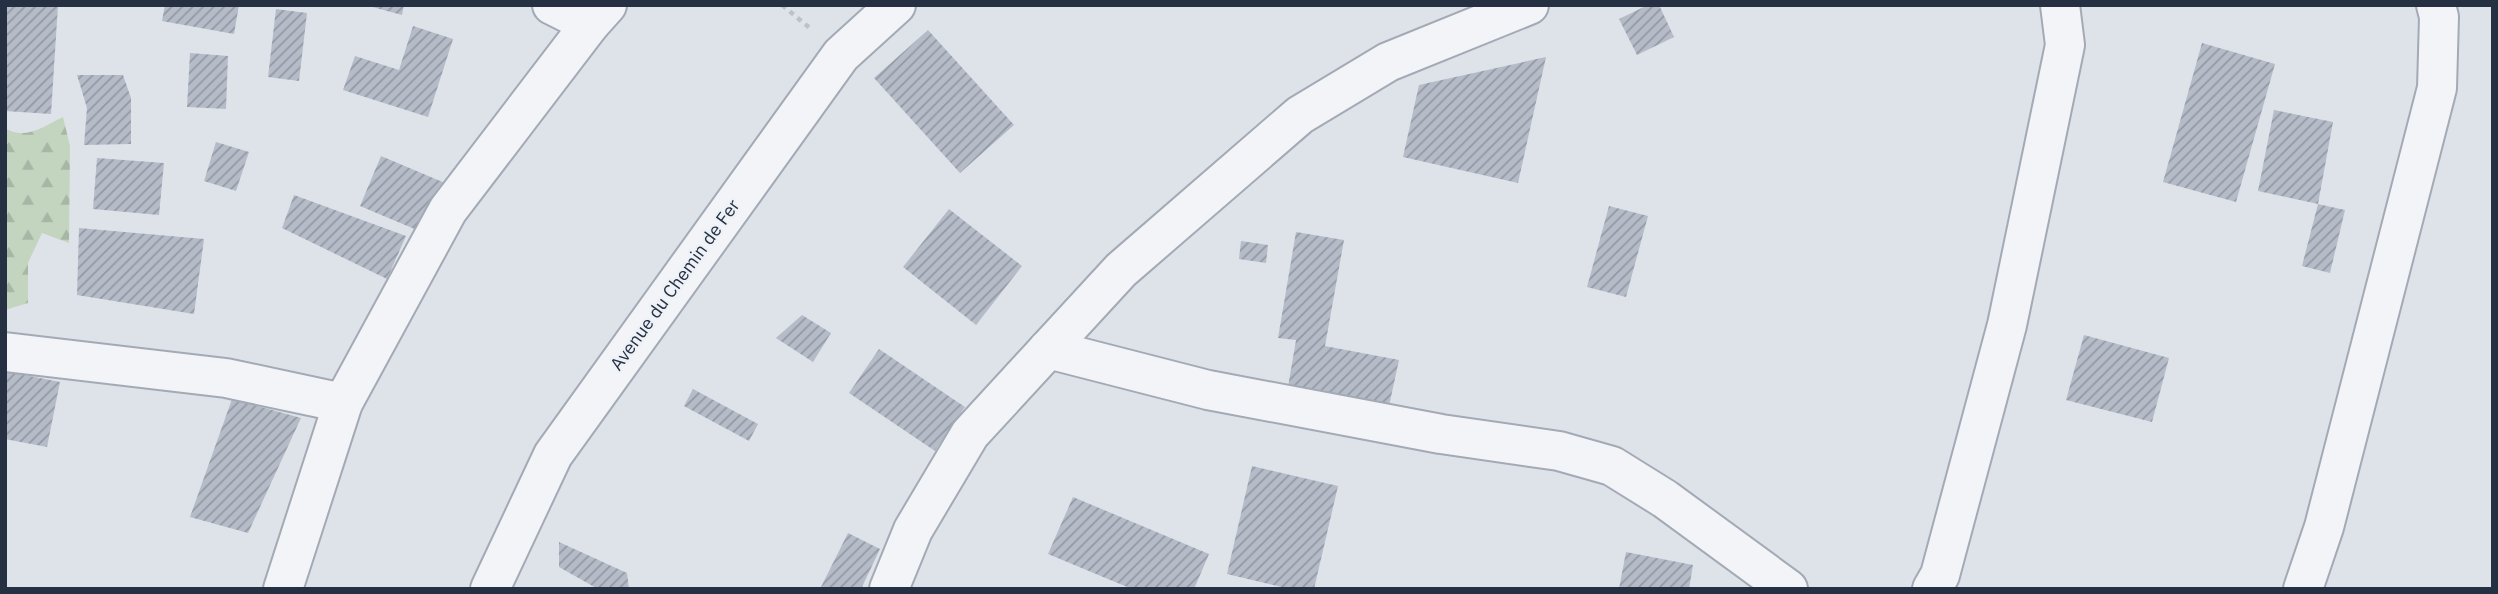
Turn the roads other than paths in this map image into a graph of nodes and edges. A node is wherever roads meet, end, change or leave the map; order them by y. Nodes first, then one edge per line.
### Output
1 (552, 5) edge
2 (896, 5) edge
3 (1528, 5) edge
4 (2060, 5) edge
5 (2436, 5) edge
6 (599, 15) edge
7 (1048, 349) junction
8 (5, 352) edge
9 (343, 403) junction
10 (283, 589) edge
11 (490, 589) edge
12 (889, 589) edge
13 (1788, 589) edge
14 (1932, 589) edge
15 (2303, 589) edge

1 - 6 street
2 - 11 street, Avenue du Chemin de Fer
3 - 7 street
4 - 14 street
5 - 15 street
6 - 9 street
7 - 12 street
7 - 13 street
8 - 9 street
9 - 10 street

